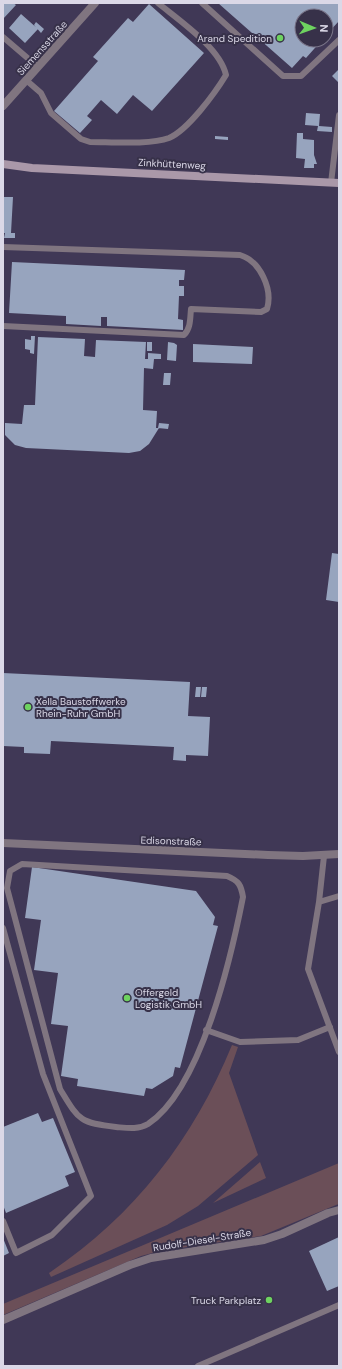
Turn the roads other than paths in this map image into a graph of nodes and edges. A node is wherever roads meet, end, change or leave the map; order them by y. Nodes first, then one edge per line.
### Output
1 (96, 3) edge
2 (158, 3) edge
3 (202, 3) edge
4 (3, 37) edge
5 (339, 40) edge
6 (38, 67) junction
7 (26, 80) junction
8 (3, 106) edge
9 (339, 115) edge
10 (3, 164) edge
11 (335, 183) edge
12 (3, 247) edge
13 (3, 326) edge
14 (3, 843) edge
15 (339, 854) edge
16 (324, 856) junction
17 (339, 896) edge
18 (319, 902) junction
19 (3, 928) edge
20 (330, 1027) junction
21 (206, 1030) junction
22 (339, 1052) edge
23 (339, 1210) edge
24 (3, 1221) edge
25 (339, 1305) edge
26 (3, 1320) edge
27 (198, 1366) edge

1 - 6 street, Siemensstraße
2 - 7 lane
3 - 5 lane
4 - 6 lane
6 - 7 street, Siemensstraße
7 - 8 street, Siemensstraße
9 - 11 lane
10 - 11 street, Zinkhüttenweg
12 - 13 lane
14 - 16 street, Edisonstraße
15 - 16 street, Edisonstraße
16 - 18 lane
17 - 18 lane
18 - 20 lane
19 - 24 lane
20 - 21 lane
20 - 22 lane
21 - 21 lane
23 - 26 street, Rudolf-Diesel-Straße
25 - 27 lane

